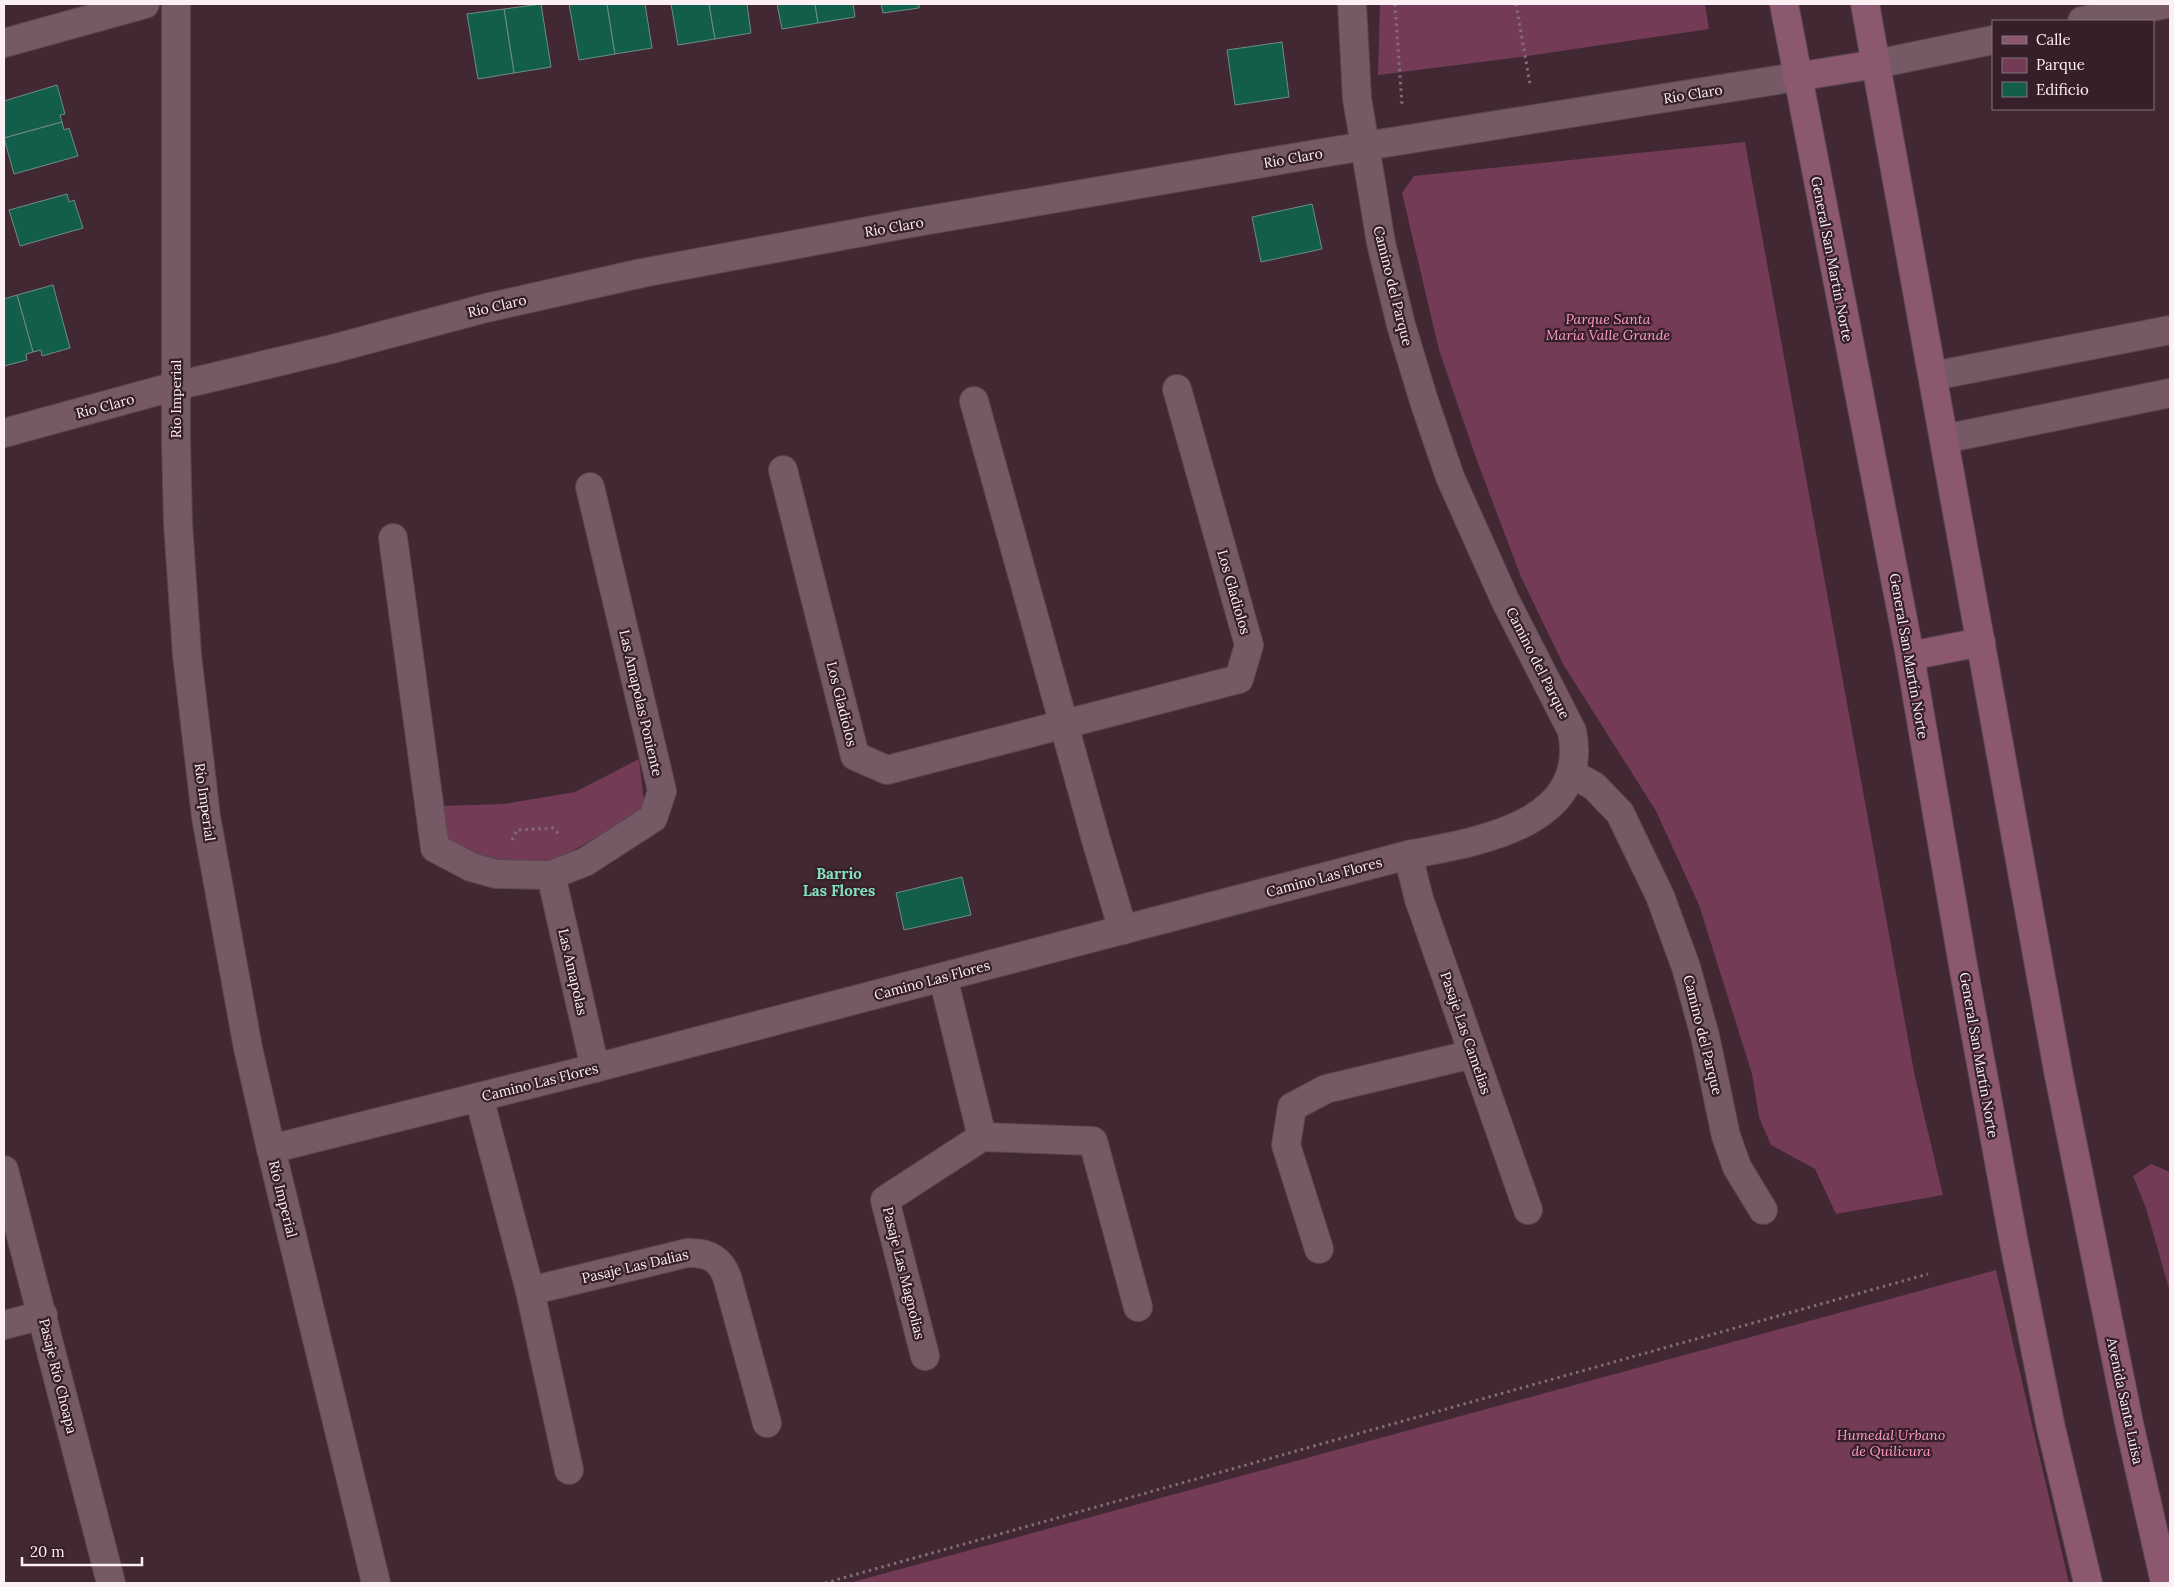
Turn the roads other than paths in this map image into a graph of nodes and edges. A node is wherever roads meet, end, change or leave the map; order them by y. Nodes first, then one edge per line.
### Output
1 (145, 4) edge
2 (176, 4) edge
3 (1352, 4) edge
4 (1784, 4) edge
5 (1865, 4) edge
6 (2166, 4) edge
7 (2087, 20) edge
8 (1992, 40) edge
9 (4, 43) edge
10 (1876, 64) junction
11 (1796, 77) junction
12 (1364, 147) junction
13 (2170, 330) edge
14 (1932, 376) junction
15 (176, 386) junction
16 (1177, 389) dead end
17 (2170, 393) edge
18 (974, 401) dead end
19 (4, 433) edge
20 (1944, 439) junction
21 (783, 470) dead end
22 (590, 487) dead end
23 (393, 538) dead end
24 (1981, 642) junction
25 (1910, 656) junction
26 (1063, 725) junction
27 (1572, 774) junction
28 (1408, 855) junction
29 (551, 876) junction
30 (1123, 930) junction
31 (943, 977) junction
32 (1473, 1054) junction
33 (595, 1068) junction
34 (479, 1097) junction
35 (982, 1137) junction
36 (270, 1149) junction
37 (4, 1170) edge
38 (1528, 1210) dead end
39 (1763, 1210) dead end
40 (1319, 1249) dead end
41 (530, 1291) junction
42 (1138, 1307) dead end
43 (43, 1315) junction
44 (4, 1325) edge
45 (925, 1356) dead end
46 (766, 1423) dead end
47 (569, 1470) dead end
48 (111, 1583) edge
49 (376, 1583) edge
50 (2088, 1583) edge
51 (2165, 1583) edge

1 - 9 street
2 - 15 street, Río Imperial
3 - 12 street, Camino del Parque
4 - 11 main road, General San Martín Norte
5 - 10 main road
6 - 7 street
8 - 10 street
10 - 11 main road
10 - 14 main road
11 - 12 street, Río Claro
11 - 25 main road, General San Martín Norte
12 - 15 street, Río Claro
12 - 27 street, Camino del Parque
13 - 14 street
14 - 20 main road
15 - 19 street, Río Claro
15 - 36 street, Río Imperial
16 - 26 street, Los Gladiolos
17 - 20 street
18 - 26 street
20 - 24 main road
21 - 26 street, Los Gladiolos
22 - 29 street, Las Amapolas Poniente
23 - 29 street, Las Amapolas Poniente
24 - 25 main road
24 - 51 main road, Avenida Santa Luisa
25 - 50 main road, General San Martín Norte
26 - 30 street
27 - 28 street, Camino Las Flores
27 - 39 street, Camino del Parque
28 - 30 street, Camino Las Flores
28 - 32 street, Pasaje Las Camelias
29 - 33 street, Las Amapolas
30 - 31 street, Camino Las Flores
31 - 33 street, Camino Las Flores
31 - 35 street
32 - 38 street, Pasaje Las Camelias
32 - 40 street
33 - 34 street, Camino Las Flores
34 - 36 street, Camino Las Flores
34 - 41 street
35 - 42 street
35 - 45 street, Pasaje Las Magnolias
36 - 49 street, Río Imperial
37 - 43 street, Pasaje Río Choapa
41 - 46 street, Pasaje Las Dalias
41 - 47 street
43 - 44 street
43 - 48 street, Pasaje Río Choapa

